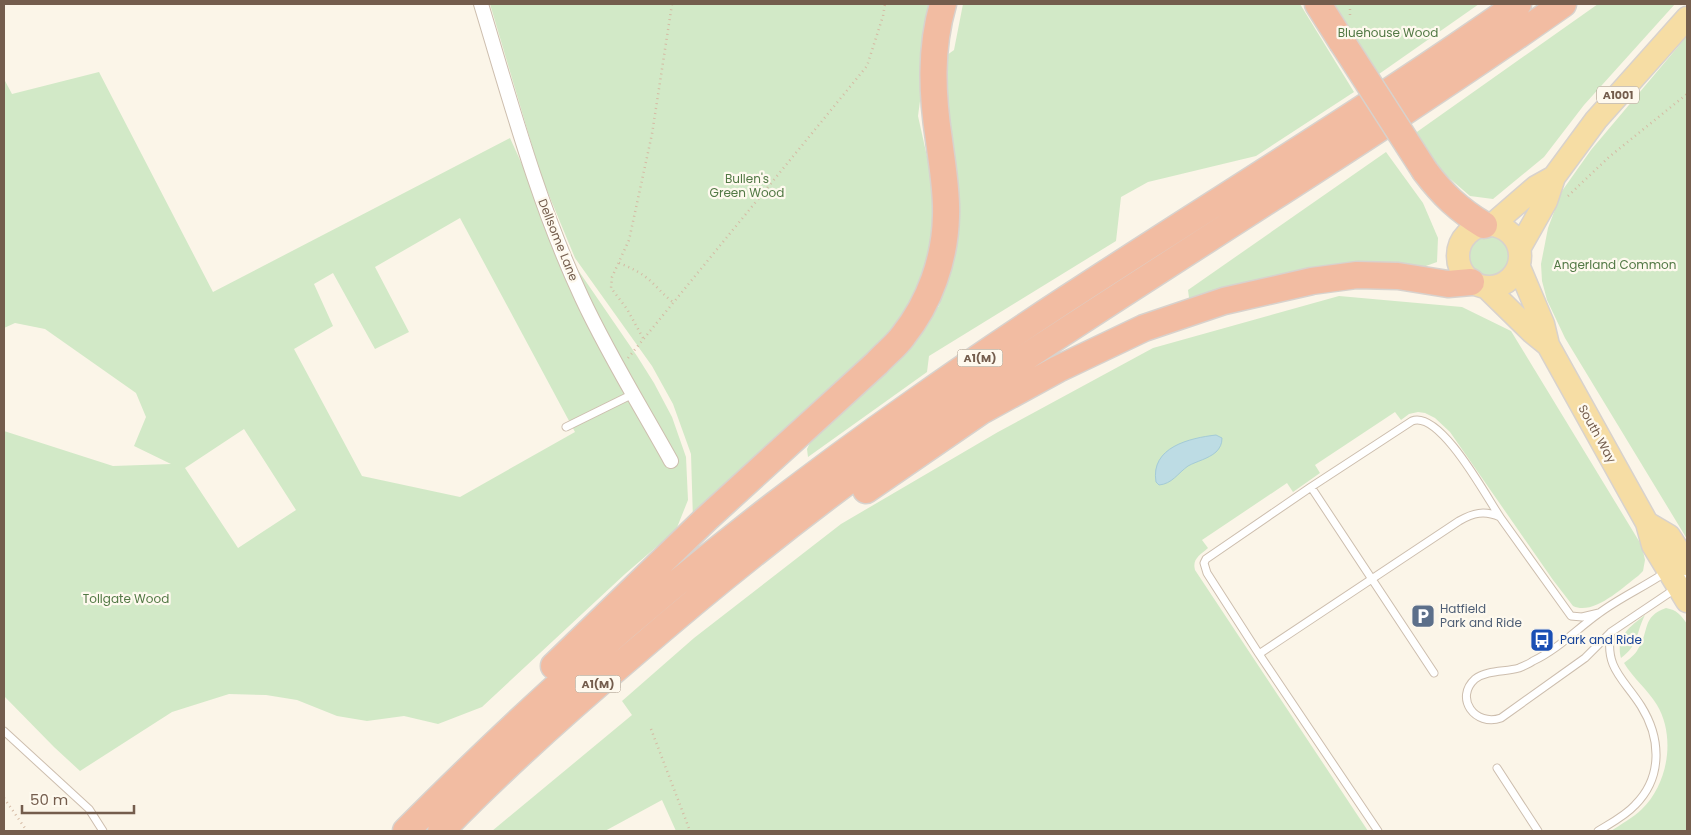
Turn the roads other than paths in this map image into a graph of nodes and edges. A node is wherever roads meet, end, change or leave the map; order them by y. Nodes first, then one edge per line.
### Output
1 (481, 4) edge
2 (943, 4) edge
3 (1318, 4) edge
4 (1518, 4) edge
5 (1563, 4) edge
6 (1687, 18) edge
7 (1554, 177) junction
8 (1488, 225) junction
9 (1520, 257) junction
10 (1479, 285) junction
11 (1548, 345) junction
12 (633, 394) junction
13 (566, 427) dead end
14 (671, 461) dead end
15 (1311, 487) junction
16 (1500, 517) junction
17 (763, 546) junction
18 (1372, 579) junction
19 (1683, 579) edge
20 (1599, 613) junction
21 (1611, 632) junction
22 (1259, 654) junction
23 (1434, 673) dead end
24 (4, 731) edge
25 (477, 760) junction
26 (1497, 768) dead end
27 (103, 831) edge
28 (406, 831) edge
29 (442, 831) edge
30 (1378, 831) edge
31 (1538, 831) edge
32 (1598, 831) edge

1 - 12 street, Dellsome Lane
2 - 25 highway, A1(M)
3 - 8 highway, bridge
4 - 25 highway, A1(M)
5 - 17 highway, A1(M)
6 - 7 main road, A1001
7 - 8 main road, A1001
7 - 9 main road, A1001
8 - 9 main road
8 - 10 main road
9 - 10 main road
9 - 11 main road, South Way
10 - 11 main road, South Way
10 - 17 highway, A1(M)
11 - 19 main road, South Way
12 - 13 lane
12 - 14 street, Dellsome Lane
15 - 16 lane
15 - 18 lane
15 - 22 lane
16 - 18 lane
16 - 20 lane
17 - 29 highway, A1(M)
18 - 22 lane
18 - 23 lane
19 - 20 lane
19 - 21 lane
20 - 21 lane
21 - 32 lane
22 - 30 lane
24 - 27 lane
25 - 28 highway, A1(M)
26 - 31 lane

